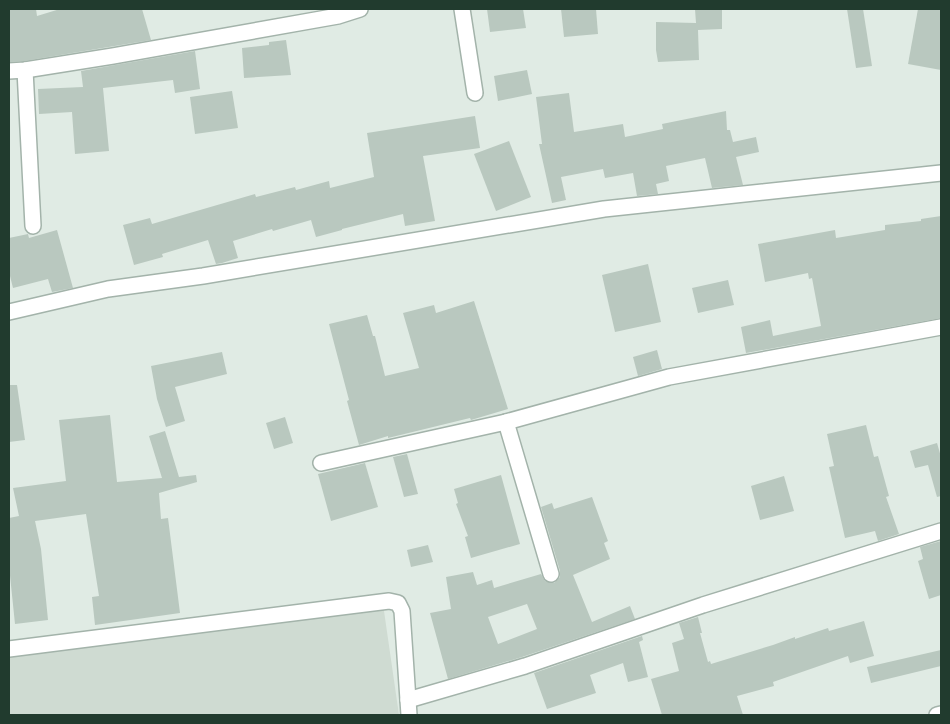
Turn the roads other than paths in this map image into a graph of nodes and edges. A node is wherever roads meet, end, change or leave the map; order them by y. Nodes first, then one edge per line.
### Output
1 (360, 9) edge
2 (462, 9) edge
3 (25, 70) junction
4 (9, 71) edge
5 (475, 93) dead end
6 (941, 173) edge
7 (33, 226) dead end
8 (9, 312) edge
9 (941, 326) edge
10 (506, 422) junction
11 (321, 463) dead end
12 (941, 531) edge
13 (551, 574) dead end
14 (9, 649) edge
15 (408, 708) edge
16 (941, 714) edge
17 (937, 715) edge

1 - 3 street
2 - 5 street
3 - 4 street
3 - 7 street
6 - 8 street
9 - 10 street
10 - 11 street
10 - 13 street
12 - 15 street
14 - 15 street
16 - 17 street

